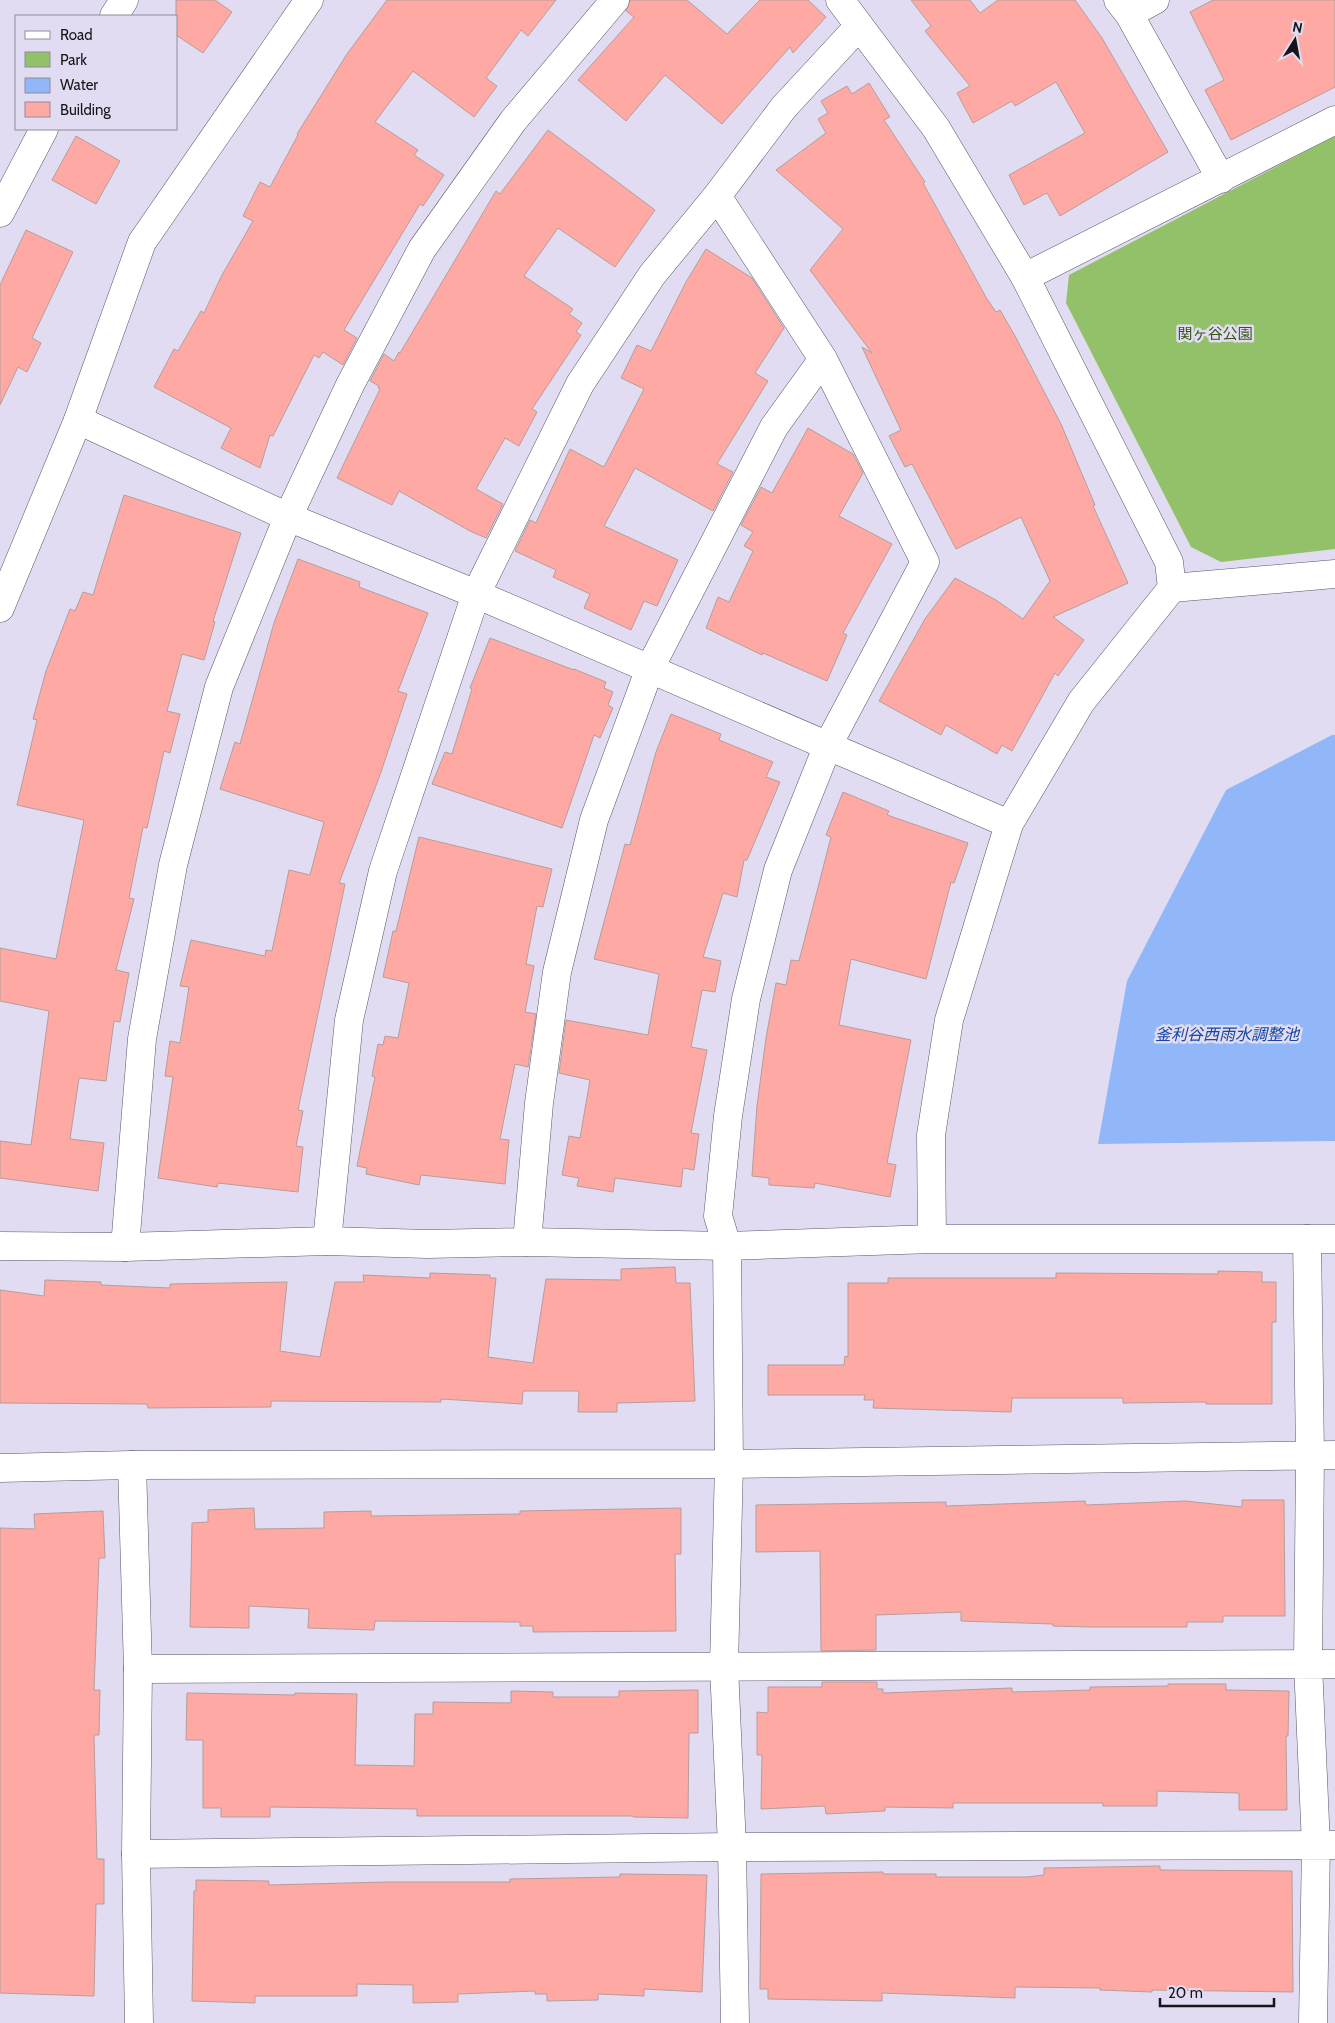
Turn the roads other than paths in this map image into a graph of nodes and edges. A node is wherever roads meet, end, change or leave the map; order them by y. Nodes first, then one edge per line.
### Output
1 (124, 0) edge
2 (308, 0) edge
3 (615, 0) edge
4 (840, 0) edge
5 (1155, 0) edge
6 (1123, 7) edge
7 (115, 15) edge
8 (859, 26) junction
9 (1335, 120) edge
10 (43, 130) edge
11 (1220, 179) junction
12 (716, 196) junction
13 (0, 213) edge
14 (1025, 277) junction
15 (824, 359) junction
16 (78, 420) junction
17 (288, 517) junction
18 (1335, 574) edge
19 (1172, 588) junction
20 (476, 594) junction
21 (0, 608) edge
22 (650, 668) junction
23 (828, 745) junction
24 (1009, 824) junction
25 (1307, 1239) junction
26 (1335, 1239) edge
27 (932, 1240) junction
28 (327, 1241) junction
29 (527, 1242) junction
30 (0, 1246) edge
31 (727, 1246) junction
32 (125, 1247) junction
33 (1323, 1455) edge
34 (729, 1464) junction
35 (132, 1466) junction
36 (0, 1468) edge
37 (1322, 1664) edge
38 (724, 1666) junction
39 (138, 1668) junction
40 (1326, 1845) edge
41 (732, 1847) junction
42 (136, 1854) junction
43 (139, 2023) edge
44 (735, 2023) edge
45 (1313, 2023) edge

1 - 7 street
2 - 16 street
3 - 17 street
4 - 8 street
5 - 6 street
6 - 11 street
8 - 12 street
8 - 14 street
9 - 11 street
10 - 13 street
11 - 14 street
12 - 15 street
12 - 20 street
14 - 19 street
15 - 22 street
15 - 23 street
16 - 17 street
16 - 21 street
17 - 20 street
17 - 32 street
18 - 19 street
19 - 24 street
20 - 22 street
20 - 28 street
22 - 23 street
22 - 29 street
23 - 24 street
23 - 31 street
24 - 27 street
25 - 26 street
25 - 27 street
25 - 33 street
27 - 31 street
28 - 29 street
28 - 32 street
29 - 31 street
30 - 32 street
31 - 34 street
33 - 34 street
33 - 37 street
34 - 35 street
34 - 38 street
35 - 36 street
35 - 39 street
37 - 38 street
37 - 40 street
38 - 39 street
38 - 41 street
39 - 42 street
40 - 41 street
40 - 45 street
41 - 42 street
41 - 44 street
42 - 43 street

